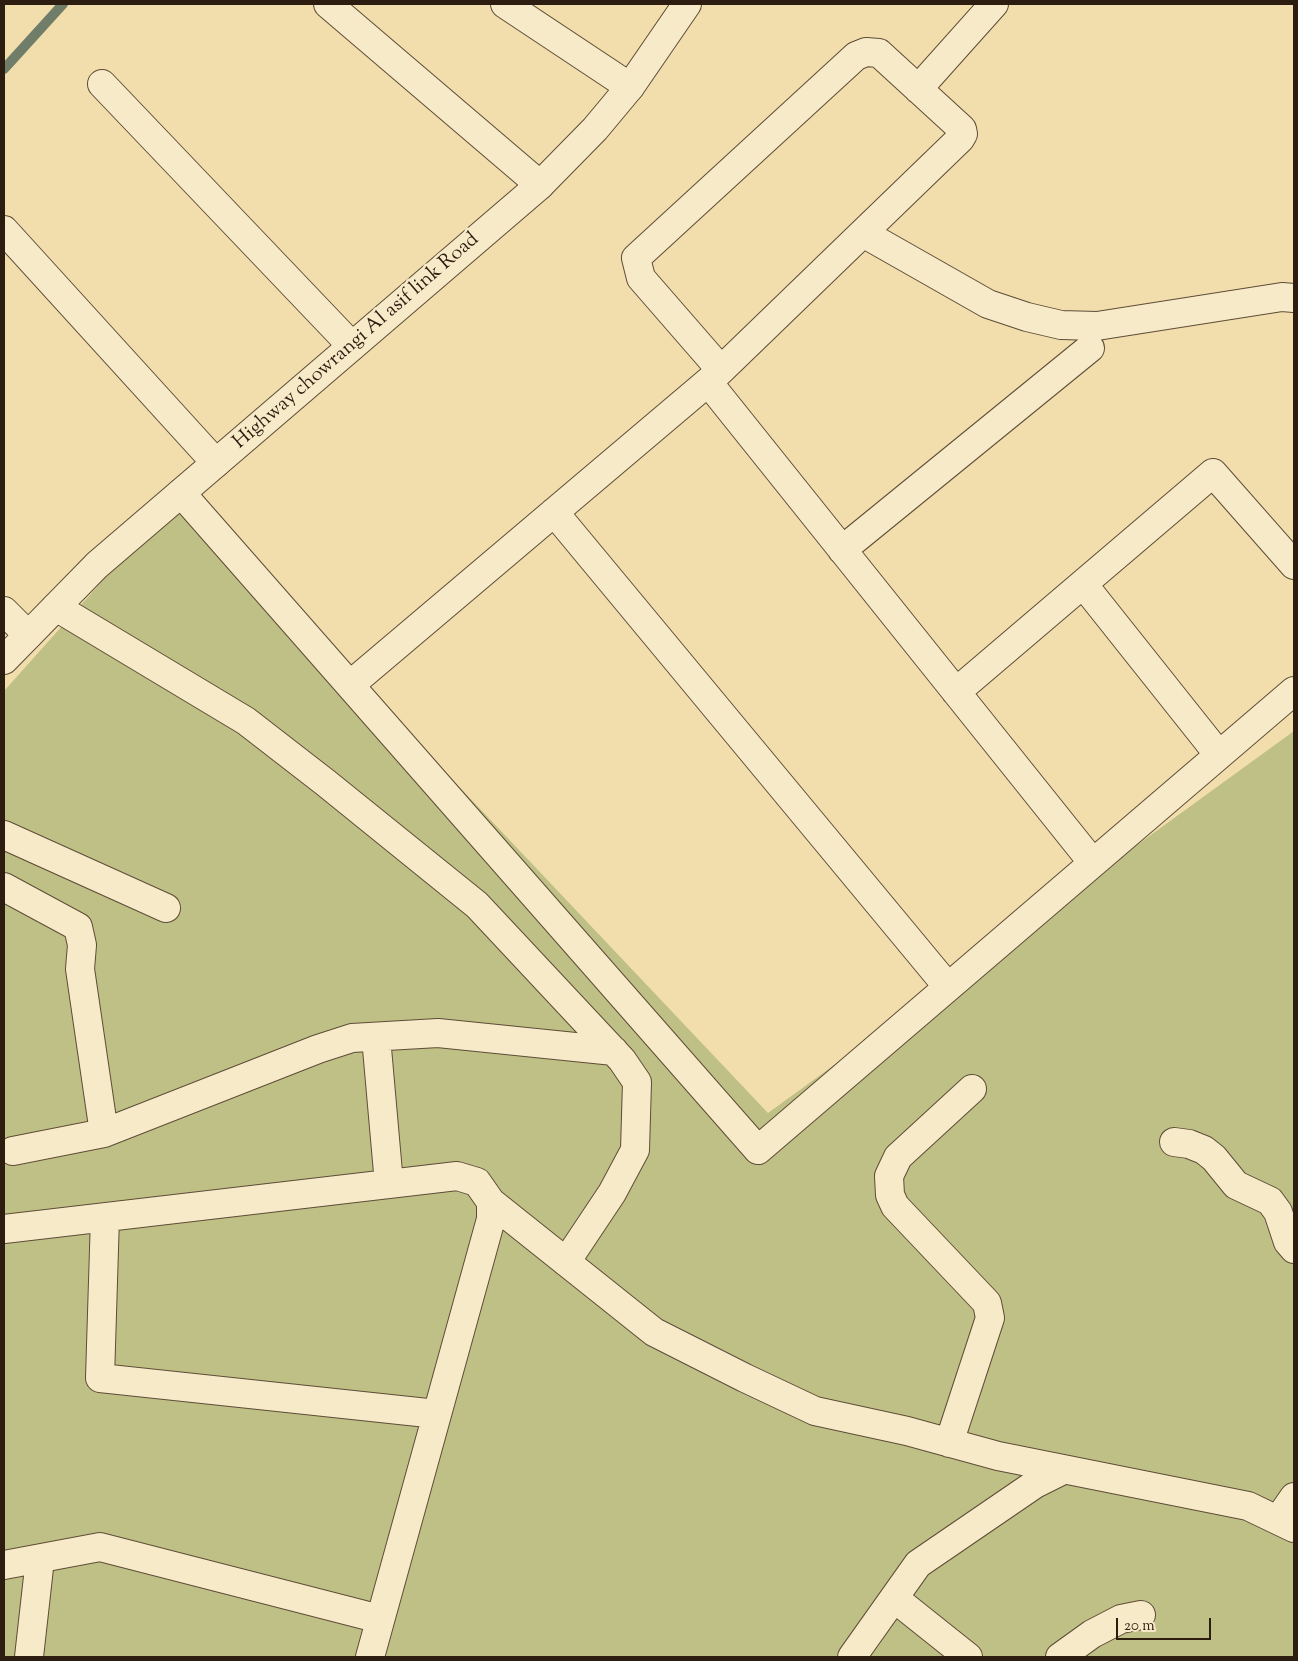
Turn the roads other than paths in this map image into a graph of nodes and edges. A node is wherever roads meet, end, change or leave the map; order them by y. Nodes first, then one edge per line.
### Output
1 (328, 4) edge
2 (504, 4) edge
3 (687, 4) edge
4 (994, 4) edge
5 (102, 84) dead end
6 (630, 87) junction
7 (918, 89) junction
8 (540, 185) junction
9 (4, 230) edge
10 (862, 233) junction
11 (1294, 298) edge
12 (352, 346) junction
13 (1090, 348) dead end
14 (714, 376) junction
15 (216, 463) junction
16 (181, 493) junction
17 (554, 512) junction
18 (842, 550) junction
19 (1294, 565) edge
20 (1083, 584) junction
21 (56, 607) junction
22 (4, 611) edge
23 (28, 636) junction
24 (4, 660) edge
25 (350, 685) junction
26 (1294, 691) edge
27 (956, 692) junction
28 (1219, 755) junction
29 (4, 835) edge
30 (1093, 863) junction
31 (4, 887) edge
32 (166, 908) dead end
33 (948, 987) junction
34 (376, 1037) junction
35 (614, 1051) junction
36 (972, 1089) dead end
37 (104, 1133) junction
38 (1174, 1142) dead end
39 (13, 1151) dead end
40 (389, 1184) junction
41 (491, 1202) junction
42 (105, 1217) junction
43 (4, 1229) edge
44 (1294, 1249) edge
45 (566, 1262) junction
46 (437, 1414) junction
47 (949, 1442) junction
48 (1063, 1470) junction
49 (1294, 1497) edge
50 (1286, 1524) edge
51 (40, 1559) junction
52 (4, 1565) edge
53 (894, 1598) junction
54 (1141, 1615) dead end
55 (380, 1619) junction
56 (29, 1657) edge
57 (370, 1657) edge
58 (852, 1657) edge
59 (968, 1657) edge
60 (1060, 1657) edge

1 - 8 street
2 - 6 street
3 - 6 street, Highway chowrangi Al asif link Road
4 - 7 street
5 - 12 street
6 - 8 street, Highway chowrangi Al asif link Road
7 - 10 street
7 - 14 street
8 - 12 street, Highway chowrangi Al asif link Road
9 - 15 street
10 - 11 street
10 - 14 street
12 - 15 street, Highway chowrangi Al asif link Road
13 - 18 street
14 - 17 street
14 - 18 street
15 - 16 street, Highway chowrangi Al asif link Road
16 - 21 street, Highway chowrangi Al asif link Road
16 - 25 street
17 - 25 street
17 - 33 street
18 - 27 street
19 - 20 street
20 - 27 street
20 - 28 street
21 - 23 street, Highway chowrangi Al asif link Road
21 - 35 street
22 - 23 street
23 - 24 street, Highway chowrangi Al asif link Road
25 - 33 street
26 - 28 street
27 - 30 street
28 - 30 street
29 - 32 street
30 - 33 street
31 - 37 street
34 - 35 street
34 - 37 street
34 - 40 street
35 - 45 street
36 - 47 street
37 - 39 street
38 - 44 street
40 - 41 street
40 - 42 street
41 - 45 street
41 - 46 street
42 - 43 street
42 - 46 street
45 - 47 street
46 - 55 street
47 - 48 street
48 - 50 street
48 - 53 street
49 - 50 street
51 - 52 street
51 - 55 street
51 - 56 street
53 - 58 street
53 - 59 street
54 - 60 street
55 - 57 street

